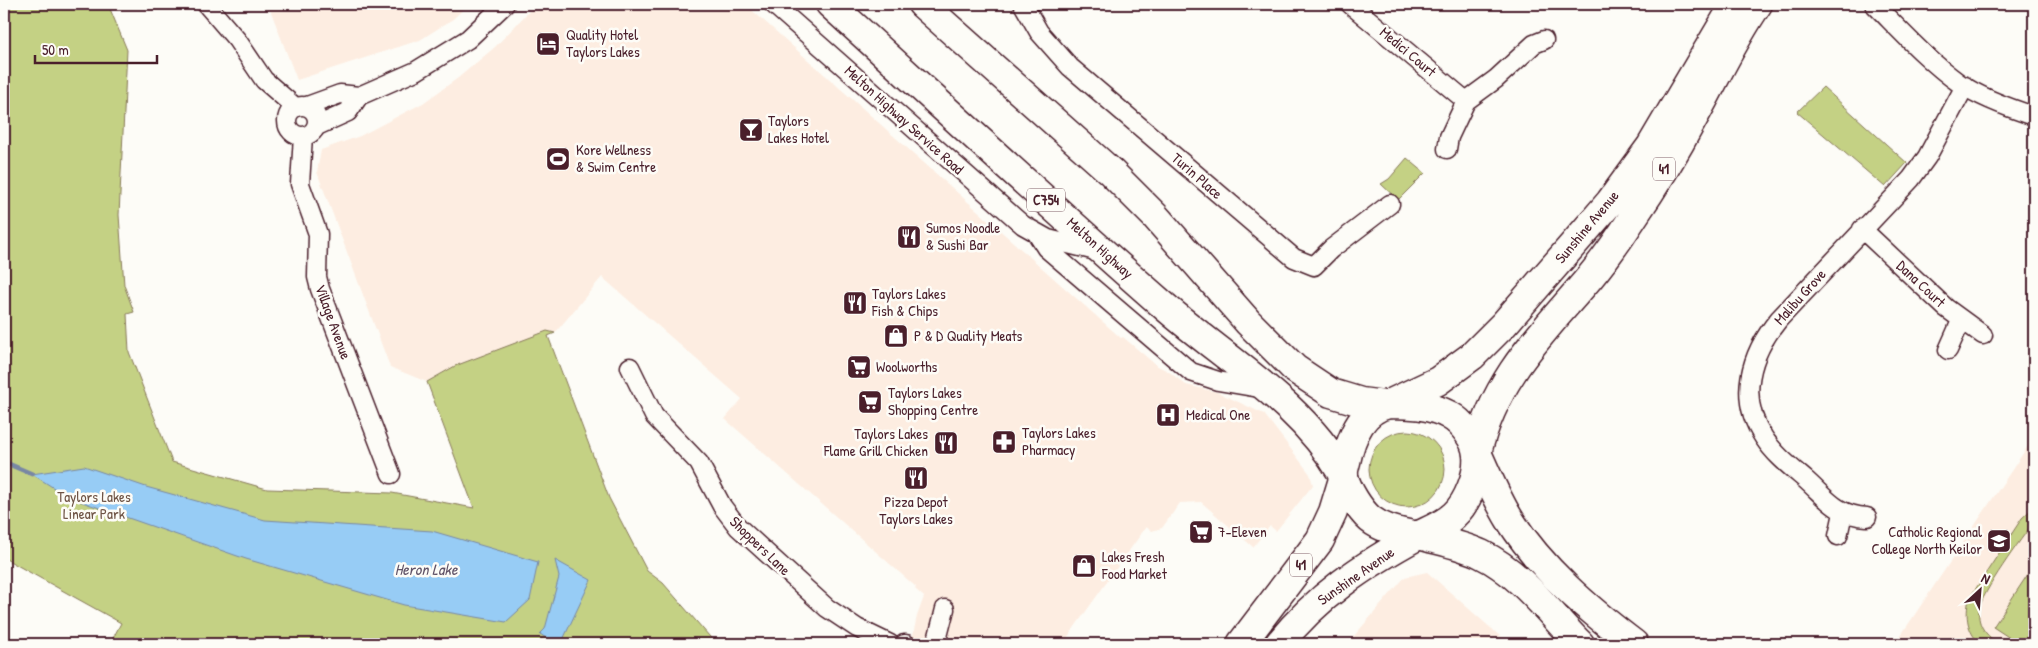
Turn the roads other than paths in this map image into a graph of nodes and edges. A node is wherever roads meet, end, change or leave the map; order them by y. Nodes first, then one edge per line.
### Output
1 (206, 4) edge
2 (505, 4) edge
3 (773, 4) edge
4 (830, 4) edge
5 (922, 4) edge
6 (1023, 4) edge
7 (1350, 4) edge
8 (1735, 4) edge
9 (1758, 4) edge
10 (1874, 4) edge
11 (1544, 40) dead end
12 (1965, 86) junction
13 (359, 96) junction
14 (1466, 101) junction
15 (301, 106) junction
16 (2034, 116) edge
17 (310, 131) junction
18 (1446, 149) dead end
19 (1390, 204) dead end
20 (1862, 229) junction
21 (1037, 234) junction
22 (1109, 256) junction
23 (1961, 321) junction
24 (1983, 335) dead end
25 (1948, 350) dead end
26 (630, 367) dead end
27 (1268, 389) junction
28 (1387, 404) junction
29 (1477, 454) junction
30 (391, 474) dead end
31 (1344, 476) junction
32 (1843, 513) junction
33 (1867, 517) dead end
34 (1418, 535) junction
35 (1838, 536) dead end
36 (945, 609) dead end
37 (890, 644) edge
38 (936, 644) edge
39 (1240, 644) edge
40 (1280, 644) edge
41 (1580, 644) edge
42 (1634, 644) edge

1 - 15 street
2 - 13 street
3 - 21 street, Melton Highway Service Road
4 - 22 main road, Melton Highway / C754
5 - 28 main road
6 - 19 street, Turin Place
7 - 14 street, Medici Court
8 - 28 main road, Sunshine Avenue / 41
9 - 29 main road, Sunshine Avenue / 41
10 - 12 street
11 - 14 street
12 - 16 street
12 - 20 street, Malibu Grove
13 - 15 street
13 - 17 street
14 - 18 street
15 - 17 street
15 - 17 street
17 - 30 street, Village Avenue
20 - 23 street, Dana Court
20 - 32 street, Malibu Grove
21 - 22 street, Melton Highway Service Road
21 - 27 street, Melton Highway Service Road
22 - 27 main road, Melton Highway / C754
23 - 24 street, Dana Court
23 - 25 street
26 - 37 street, Shoppers Lane
27 - 31 main road, Melton Highway / C754
28 - 29 main road
28 - 31 main road, 41
29 - 34 main road, 41
29 - 42 main road
31 - 34 main road
31 - 39 main road, 41
32 - 33 street
32 - 35 street
34 - 40 main road, Sunshine Avenue / 41
34 - 41 main road
36 - 38 street

